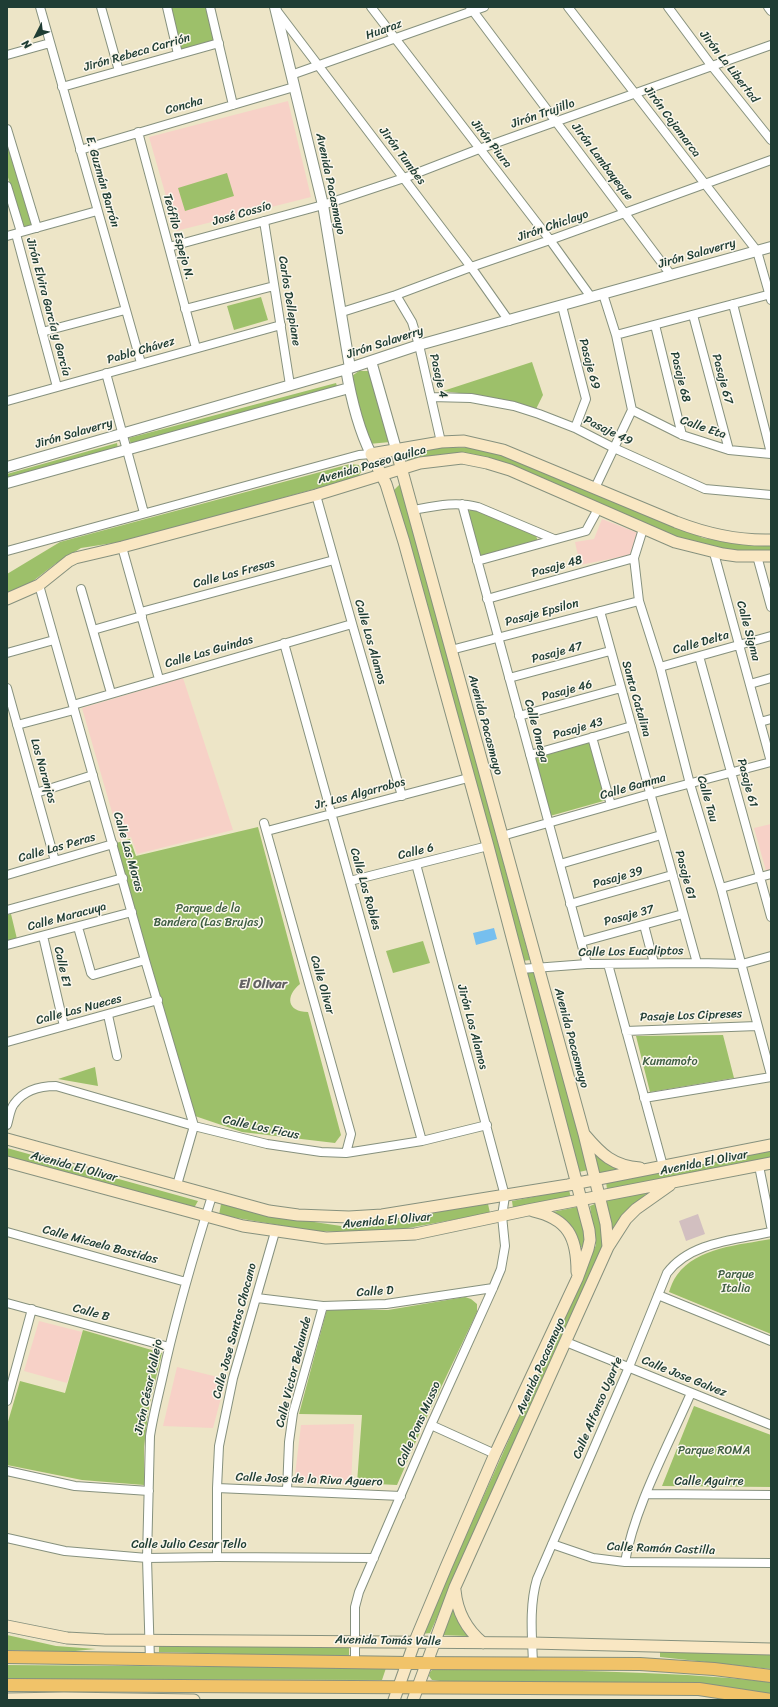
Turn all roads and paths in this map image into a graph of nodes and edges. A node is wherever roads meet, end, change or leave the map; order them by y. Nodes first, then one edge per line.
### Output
1 (40, 7) edge
2 (101, 7) edge
3 (167, 7) edge
4 (210, 7) edge
5 (275, 7) edge
6 (371, 7) edge
7 (484, 7) edge
8 (568, 7) edge
9 (668, 7) edge
10 (768, 7) edge
11 (472, 9) edge
12 (771, 11) edge
13 (395, 39) junction
14 (50, 43) junction
15 (218, 43) junction
16 (771, 45) edge
17 (178, 54) junction
18 (7, 55) edge
19 (711, 65) junction
20 (319, 66) junction
21 (119, 71) junction
22 (291, 75) junction
23 (62, 87) junction
24 (294, 87) junction
25 (635, 94) junction
26 (233, 105) junction
27 (557, 121) junction
28 (7, 129) edge
29 (138, 132) junction
30 (771, 140) edge
31 (479, 149) junction
32 (80, 150) junction
33 (771, 160) edge
34 (404, 178) junction
35 (704, 185) junction
36 (7, 186) edge
37 (323, 204) junction
38 (98, 211) junction
39 (625, 213) junction
40 (264, 221) junction
41 (37, 228) junction
42 (18, 233) junction
43 (7, 236) edge
44 (550, 240) junction
45 (169, 247) junction
46 (771, 247) edge
47 (757, 251) junction
48 (471, 267) junction
49 (671, 275) junction
50 (274, 286) junction
51 (603, 294) junction
52 (396, 295) junction
53 (770, 296) edge
54 (591, 297) junction
55 (733, 304) junction
56 (562, 306) junction
57 (185, 309) junction
58 (126, 310) junction
59 (342, 312) junction
60 (693, 315) junction
61 (509, 321) junction
62 (281, 325) junction
63 (655, 325) junction
64 (42, 332) junction
65 (616, 335) junction
66 (419, 345) junction
67 (196, 348) junction
68 (371, 361) junction
69 (140, 363) junction
70 (348, 369) junction
71 (106, 373) junction
72 (290, 385) junction
73 (57, 387) junction
74 (349, 388) junction
75 (431, 397) junction
76 (7, 401) edge
77 (632, 410) junction
78 (575, 428) junction
79 (123, 433) junction
80 (682, 435) junction
81 (441, 442) junction
82 (614, 448) junction
83 (396, 449) junction
84 (127, 450) junction
85 (729, 450) junction
86 (371, 454) junction
87 (771, 454) edge
88 (7, 466) edge
89 (401, 468) junction
90 (381, 473) junction
91 (7, 483) edge
92 (595, 488) junction
93 (316, 495) junction
94 (771, 495) edge
95 (462, 504) junction
96 (598, 509) junction
97 (413, 510) junction
98 (144, 513) junction
99 (643, 529) junction
100 (554, 540) junction
101 (771, 540) edge
102 (122, 547) junction
103 (7, 551) edge
104 (714, 553) junction
105 (757, 556) junction
106 (771, 556) edge
107 (634, 558) junction
108 (334, 560) junction
109 (477, 561) junction
110 (39, 586) junction
111 (81, 588) dead end
112 (7, 599) edge
113 (488, 599) junction
114 (640, 601) junction
115 (771, 607) edge
116 (600, 611) junction
117 (142, 614) junction
118 (352, 624) junction
119 (93, 630) junction
120 (771, 636) edge
121 (498, 637) junction
122 (54, 640) junction
123 (284, 644) junction
124 (739, 644) junction
125 (451, 650) junction
126 (610, 651) junction
127 (7, 653) edge
128 (699, 656) junction
129 (660, 667) junction
130 (509, 678) junction
131 (771, 678) edge
132 (159, 679) junction
133 (750, 684) junction
134 (7, 688) edge
135 (621, 688) junction
136 (111, 693) junction
137 (74, 707) junction
138 (519, 716) junction
139 (771, 719) edge
140 (760, 722) junction
141 (17, 725) junction
142 (632, 726) junction
143 (592, 737) junction
144 (530, 755) junction
145 (771, 762) edge
146 (732, 773) junction
147 (93, 775) junction
148 (463, 779) junction
149 (690, 784) junction
150 (36, 793) junction
151 (650, 794) junction
152 (402, 796) junction
153 (611, 805) junction
154 (331, 814) junction
155 (548, 824) junction
156 (265, 827) joint
157 (661, 835) junction
158 (502, 836) junction
159 (113, 844) junction
160 (488, 846) junction
161 (55, 861) junction
162 (416, 864) junction
163 (560, 864) junction
164 (771, 874) edge
165 (7, 875) edge
166 (672, 875) junction
167 (760, 877) junction
168 (123, 878) junction
169 (350, 881) junction
170 (721, 888) junction
171 (570, 904) junction
172 (7, 910) edge
173 (132, 912) junction
174 (683, 914) junction
175 (771, 917) edge
176 (644, 925) junction
177 (78, 927) junction
178 (43, 936) junction
179 (581, 942) junction
180 (7, 945) edge
181 (771, 956) edge
182 (145, 960) junction
183 (654, 963) junction
184 (697, 963) junction
185 (587, 964) junction
186 (608, 964) junction
187 (742, 964) junction
188 (538, 967) junction
189 (521, 969) junction
190 (158, 1000) junction
191 (108, 1015) junction
192 (64, 1026) junction
193 (757, 1026) junction
194 (626, 1031) junction
195 (7, 1042) edge
196 (117, 1056) dead end
197 (771, 1076) edge
198 (644, 1098) junction
199 (7, 1125) edge
200 (487, 1125) junction
201 (194, 1126) junction
202 (584, 1134) junction
203 (7, 1139) edge
204 (422, 1142) junction
205 (771, 1145) edge
206 (346, 1153) junction
207 (7, 1162) edge
208 (771, 1163) edge
209 (663, 1166) junction
210 (759, 1166) junction
211 (650, 1169) junction
212 (594, 1180) junction
213 (674, 1182) junction
214 (577, 1183) junction
215 (177, 1185) junction
216 (212, 1196) junction
217 (505, 1196) junction
218 (599, 1196) junction
219 (581, 1200) junction
220 (528, 1210) junction
221 (205, 1216) junction
222 (502, 1216) junction
223 (771, 1226) edge
224 (7, 1232) edge
225 (275, 1232) junction
226 (771, 1232) edge
227 (608, 1247) junction
228 (577, 1279) junction
229 (186, 1282) junction
230 (493, 1288) junction
231 (658, 1294) junction
232 (257, 1298) junction
233 (7, 1303) edge
234 (323, 1306) junction
235 (32, 1309) junction
236 (771, 1341) edge
237 (566, 1342) junction
238 (169, 1347) junction
239 (629, 1367) junction
240 (692, 1393) junction
241 (7, 1401) edge
242 (432, 1425) junction
243 (771, 1425) edge
244 (495, 1454) junction
245 (7, 1471) edge
246 (217, 1488) junction
247 (149, 1491) junction
248 (287, 1491) junction
249 (646, 1494) junction
250 (771, 1495) edge
251 (401, 1496) junction
252 (7, 1538) edge
253 (552, 1544) junction
254 (217, 1557) junction
255 (147, 1558) junction
256 (374, 1558) junction
257 (625, 1562) junction
258 (771, 1563) edge
259 (455, 1587) junction
260 (7, 1626) edge
261 (149, 1640) junction
262 (354, 1641) junction
263 (415, 1642) junction
264 (435, 1642) junction
265 (483, 1642) junction
266 (532, 1643) junction
267 (771, 1649) edge
268 (7, 1657) edge
269 (150, 1661) junction
270 (355, 1662) junction
271 (408, 1663) junction
272 (427, 1663) junction
273 (533, 1663) junction
274 (771, 1676) edge
275 (7, 1685) edge
276 (399, 1686) junction
277 (418, 1687) junction
278 (7, 1698) edge
279 (46, 1699) edge
280 (64, 1699) edge
281 (194, 1700) edge
282 (394, 1700) edge
283 (413, 1700) edge
284 (771, 1700) edge

1 - 14 street, E. Guzmán Barrón
2 - 21 street
3 - 17 street
4 - 15 street
5 - 20 street, Jirón Tumbes
5 - 22 street, Avenida Pacasmayo
6 - 13 street, Jirón Piura
7 - 11 street, Huaraz
8 - 25 street, Jirón Cajamarca
9 - 19 street, Jirón La Libertad
10 - 12 street
11 - 13 street, Huaraz
11 - 27 street, Jirón Lambayeque
13 - 20 street, Huaraz
13 - 31 street, Jirón Piura
14 - 18 street
14 - 23 street, E. Guzmán Barrón
15 - 17 street, Jirón Rebeca Carrión
15 - 26 street
16 - 19 street, Jirón Trujillo
17 - 21 street, Jirón Rebeca Carrión
19 - 25 street, Jirón Trujillo
19 - 30 street, Jirón La Libertad
20 - 22 street, Huaraz
20 - 34 street, Jirón Tumbes
21 - 23 street, Jirón Rebeca Carrión
22 - 24 street, Avenida Pacasmayo
23 - 32 street, E. Guzmán Barrón
24 - 26 street, Concha
24 - 37 street, Avenida Pacasmayo
25 - 27 street, Jirón Trujillo
25 - 35 street, Jirón Cajamarca
26 - 29 street, Concha
27 - 31 street, Jirón Trujillo
27 - 39 street, Jirón Lambayeque
28 - 41 street
29 - 32 street, Concha
29 - 45 street, Teófilo Espejo N.
31 - 34 street, Jirón Trujillo
31 - 44 street, Jirón Piura
32 - 38 street, E. Guzmán Barrón
33 - 35 street, Jirón Chiclayo
34 - 37 street, Jirón Trujillo
34 - 48 street, Jirón Tumbes
35 - 39 street, Jirón Chiclayo
35 - 47 street, Jirón Cajamarca
36 - 42 street, Jirón Elvira García y García
37 - 40 street, José Cossío
37 - 59 street, Avenida Pacasmayo
38 - 41 street
38 - 58 street, E. Guzmán Barrón
39 - 44 street, Jirón Chiclayo
39 - 49 street, Jirón Lambayeque
40 - 45 street, José Cossío
40 - 50 street, Carlos Dellepiane
41 - 42 street
42 - 43 street
42 - 64 street, Jirón Elvira García y García
44 - 48 street, Jirón Chiclayo
44 - 54 street, Jirón Piura
45 - 57 street, Teófilo Espejo N.
46 - 47 street, Jirón Salaverry
47 - 49 street, Jirón Salaverry
47 - 53 street
48 - 52 street, Jirón Chiclayo
48 - 61 street, Jirón Tumbes
49 - 51 street, Jirón Salaverry
50 - 57 street
50 - 62 street, Carlos Dellepiane
51 - 54 street, Jirón Salaverry
51 - 65 street
52 - 59 street, Jirón Chiclayo
52 - 66 street, Pasaje 4
53 - 55 street
54 - 56 street, Jirón Salaverry
55 - 60 street
55 - 87 street
56 - 61 street, Jirón Salaverry
56 - 78 street, Pasaje 69
57 - 67 street, Teófilo Espejo N.
58 - 64 street
58 - 69 street, E. Guzmán Barrón
59 - 70 street, Avenida Pacasmayo
60 - 63 street
60 - 85 street, Pasaje 67
61 - 66 street, Jirón Salaverry
62 - 67 street, Pablo Chávez
62 - 72 street, Carlos Dellepiane
63 - 65 street
63 - 80 street, Pasaje 68
64 - 73 street, Jirón Elvira García y García
65 - 77 street
66 - 68 street, Jirón Salaverry
66 - 75 street, Pasaje 4
67 - 69 street, Pablo Chávez
68 - 70 street, Jirón Salaverry
68 - 83 street, Avenida Pacasmayo
69 - 71 street, Pablo Chávez
70 - 72 street, Jirón Salaverry
70 - 74 street, Avenida Pacasmayo
71 - 73 street, Pablo Chávez
71 - 79 street
72 - 79 street, Jirón Salaverry
73 - 76 street, Pablo Chávez
74 - 84 street
74 - 86 street, Avenida Pacasmayo
75 - 78 street, Pasaje 49
75 - 81 street, Pasaje 4
77 - 80 street, Calle Eta
77 - 82 street
78 - 82 street, Pasaje 49
79 - 84 street
79 - 88 street, Jirón Salaverry
80 - 85 street, Calle Eta
81 - 83 main road, Avenida Paseo Quilca
81 - 92 main road, Avenida Paseo Quilca
82 - 92 street
82 - 94 street, Pasaje 49
83 - 86 main road, Avenida Paseo Quilca
83 - 89 main road, Avenida Pacasmayo
84 - 91 street
84 - 98 street
85 - 87 street, Calle Eta
86 - 90 main road, Avenida Pacasmayo
86 - 98 street, Avenida Paseo Quilca
89 - 90 main road, Avenida Paseo Quilca
89 - 96 main road, Avenida Paseo Quilca
89 - 97 main road, Avenida Pacasmayo
90 - 93 main road, Avenida Paseo Quilca
90 - 148 main road, Avenida Pacasmayo
92 - 101 main road, Avenida Paseo Quilca
93 - 102 main road, Avenida Paseo Quilca
93 - 108 street, Calle Los Alamos
95 - 97 street
95 - 100 street
95 - 109 street, Calle Omega
96 - 99 main road, Avenida Paseo Quilca
96 - 100 street
97 - 125 main road, Avenida Pacasmayo
98 - 103 street, Avenida Paseo Quilca
99 - 104 main road, Avenida Paseo Quilca
99 - 107 street, Calle Tau
100 - 109 street
102 - 110 main road, Avenida Paseo Quilca
102 - 117 street
104 - 105 main road, Avenida Paseo Quilca
104 - 124 street, Calle Sigma
105 - 106 main road, Avenida Paseo Quilca
105 - 115 street
107 - 113 street, Pasaje 48
107 - 114 street, Calle Tau
108 - 117 street, Calle Las Fresas
108 - 118 street, Calle Los Alamos
109 - 113 street, Calle Omega
110 - 112 main road, Avenida Paseo Quilca
110 - 122 street, Calle Las Moras
111 - 119 street
113 - 121 street, Calle Omega
114 - 116 street, Pasaje Epsilon
114 - 129 street, Calle Tau
116 - 121 street, Pasaje Epsilon
116 - 126 street, Santa Catalina
117 - 119 street, Calle Las Fresas
117 - 132 street
118 - 123 street, Calle Las Guindas
118 - 152 street, Calle Los Alamos
119 - 136 street
120 - 124 street, Calle Delta
121 - 125 street, Pasaje Epsilon
121 - 130 street, Calle Omega
122 - 127 street
122 - 137 street, Calle Las Moras
123 - 132 street, Calle Las Guindas
123 - 154 street, Calle Los Robles
124 - 128 street, Calle Delta
124 - 133 street, Calle Sigma
125 - 158 main road, Avenida Pacasmayo
126 - 130 street, Pasaje 47
126 - 135 street, Santa Catalina
128 - 129 street, Calle Delta
128 - 146 street, Pasaje 61
129 - 149 street, Calle Tau
130 - 138 street, Calle Omega
131 - 133 street
132 - 136 street, Calle Las Guindas
133 - 140 street, Calle Sigma
134 - 141 street, Los Naranjos
135 - 138 street, Pasaje 46
135 - 142 street, Santa Catalina
136 - 137 street, Calle Las Guindas
137 - 141 street, Calle Las Guindas
137 - 147 street, Calle Las Moras
138 - 144 street, Calle Omega
139 - 140 street
140 - 145 street, Calle Sigma
141 - 150 street, Los Naranjos
142 - 143 street, Pasaje 43
142 - 151 street, Santa Catalina
143 - 144 street, Pasaje 43
143 - 153 street
144 - 155 street, Calle Omega
145 - 146 street, Calle Gamma
146 - 149 street, Calle Gamma
146 - 167 street, Pasaje 61
147 - 150 street
147 - 159 street, Calle Las Moras
148 - 152 street, Jr. Los Algarrobos
148 - 160 main road, Avenida Pacasmayo
149 - 151 street, Calle Gamma
149 - 170 street, Calle Tau
150 - 161 street, Los Naranjos
151 - 153 street, Calle Gamma
151 - 157 street, Pasaje G1
152 - 154 street, Jr. Los Algarrobos
153 - 155 street, Calle Gamma
154 - 156 street, Jr. Los Algarrobos
154 - 169 street, Calle Los Robles
155 - 158 street, Calle Gamma
155 - 163 street, Calle Omega
156 - 206 street, Calle Olivar
157 - 163 street
157 - 166 street, Pasaje G1
158 - 188 main road, Avenida Pacasmayo
159 - 161 street, Calle Las Peras
159 - 168 street, Calle Las Moras
160 - 162 street, Calle 6
160 - 189 main road, Avenida Pacasmayo
161 - 165 street, Calle Las Peras
162 - 169 street, Calle 6
162 - 200 street, Jirón Los Alamos
163 - 171 street, Calle Omega
164 - 167 street
166 - 171 street, Pasaje 39
166 - 174 street, Pasaje G1
167 - 170 street
167 - 175 street, Pasaje 61
168 - 172 street
168 - 173 street, Calle Las Moras
169 - 204 street, Calle Los Robles
170 - 187 street, Calle Tau
171 - 179 street, Calle Omega
173 - 177 street, Calle Maracuya
173 - 182 street, Calle Las Moras
174 - 176 street, Pasaje 37
174 - 184 street, Pasaje G1
176 - 179 street, Pasaje 37
176 - 183 street
177 - 178 street, Calle Maracuya
177 - 182 street
178 - 180 street, Calle Maracuya
178 - 192 street, Calle E1
179 - 185 street, Calle Omega
181 - 187 street, Calle Los Eucaliptos
182 - 190 street, Calle Las Moras
183 - 184 street, Calle Los Eucaliptos
183 - 186 street, Calle Los Eucaliptos
184 - 187 street, Calle Los Eucaliptos
185 - 186 street, Calle Los Eucaliptos
185 - 188 street, Calle Los Eucaliptos
186 - 194 street
187 - 193 street, Calle Tau
188 - 189 street, Calle Los Eucaliptos
188 - 202 main road, Avenida Pacasmayo
189 - 214 main road, Avenida Pacasmayo
190 - 191 street, Calle Las Nueces
190 - 201 street, Calle Las Moras
191 - 192 street, Calle Las Nueces
191 - 196 street
192 - 195 street, Calle Las Nueces
193 - 194 street, Pasaje Los Cipreses
193 - 197 street, Calle Tau
194 - 198 street
197 - 198 street
198 - 209 street
199 - 201 street, Calle Los Ficus
200 - 204 street, Calle Los Ficus
200 - 217 street, Jirón Los Alamos
201 - 206 street, Calle Los Ficus
201 - 215 street
202 - 211 main road
202 - 212 main road, Avenida Pacasmayo
203 - 215 main road, Avenida El Olivar
204 - 206 street, Calle Los Ficus
205 - 209 main road, Avenida El Olivar
207 - 221 main road, Avenida El Olivar
208 - 210 main road, Avenida El Olivar
209 - 211 main road, Avenida El Olivar
210 - 213 main road, Avenida El Olivar
210 - 223 street
211 - 212 main road, Avenida El Olivar
212 - 214 main road, Avenida El Olivar
212 - 218 main road, Avenida Pacasmayo
213 - 218 main road, Avenida El Olivar
213 - 227 main road
214 - 217 main road, Avenida El Olivar
214 - 219 main road, Avenida Pacasmayo
215 - 216 main road, Avenida El Olivar
216 - 217 main road, Avenida El Olivar
216 - 221 street, Jirón César Vallejo
217 - 222 street, Calle Pons Musso
218 - 219 main road, Avenida El Olivar
218 - 227 main road, Avenida Pacasmayo
219 - 220 main road, Avenida El Olivar
219 - 228 main road, Avenida Pacasmayo
220 - 222 main road, Avenida El Olivar
220 - 228 main road
221 - 225 main road, Avenida El Olivar
221 - 229 street, Jirón César Vallejo
222 - 225 main road, Avenida El Olivar
222 - 230 street, Calle Pons Musso
224 - 229 street, Calle Micaela Bastidas
225 - 232 street, Calle Jose Santos Chocano
226 - 231 street, Calle Alfonso Ugarte
227 - 237 main road, Avenida Pacasmayo
228 - 244 main road, Avenida Pacasmayo
229 - 238 street, Jirón César Vallejo
230 - 234 street, Calle D
230 - 242 street, Calle Pons Musso
231 - 236 street
231 - 239 street, Calle Alfonso Ugarte
232 - 234 street, Calle D
232 - 246 street, Calle Jose Santos Chocano
233 - 235 street, Calle B
234 - 248 street, Calle Victor Belaunde
235 - 238 street, Calle B
235 - 241 street
237 - 239 street, Calle Jose Galvez
237 - 259 main road, Avenida Pacasmayo
238 - 247 street, Jirón César Vallejo
239 - 240 street, Calle Jose Galvez
239 - 253 street, Calle Alfonso Ugarte
240 - 243 street, Calle Jose Galvez
240 - 249 street
242 - 244 street
242 - 251 street, Calle Pons Musso
244 - 263 main road, Avenida Pacasmayo
245 - 247 street
246 - 248 street, Calle Jose de la Riva Aguero
246 - 254 street, Calle Jose Santos Chocano
247 - 255 street, Jirón César Vallejo
248 - 251 street, Calle Jose de la Riva Aguero
249 - 250 street, Calle Aguirre
249 - 257 street
251 - 256 street, Calle Pons Musso
252 - 255 street, Calle Julio Cesar Tello
253 - 257 street, Calle Ramón Castilla
253 - 266 street, Calle Alfonso Ugarte
254 - 255 street, Calle Julio Cesar Tello
254 - 256 street, Calle Julio Cesar Tello
255 - 261 street, Jirón César Vallejo
256 - 262 street, Calle Pons Musso
257 - 258 street, Calle Ramón Castilla
259 - 264 main road, Avenida Pacasmayo
259 - 265 main road
260 - 261 main road, Avenida Tomás Valle
261 - 262 main road, Avenida Tomás Valle
261 - 269 street, Jirón César Vallejo
262 - 263 main road, Avenida Tomás Valle
262 - 270 street, Calle Pons Musso
263 - 264 main road, Avenida Tomás Valle
263 - 271 main road, Avenida Pacasmayo
264 - 265 main road, Avenida Tomás Valle
264 - 272 main road, Avenida Pacasmayo
265 - 266 main road, Avenida Tomás Valle
266 - 267 main road, Avenida Tomás Valle
266 - 273 street, Calle Alfonso Ugarte
268 - 269 main road, Avenida Tomás Valle
269 - 270 main road, Avenida Tomás Valle
270 - 271 main road, Avenida Tomás Valle
271 - 272 main road, Avenida Tomás Valle
271 - 276 main road, Avenida Pacasmayo
272 - 273 main road, Avenida Tomás Valle
272 - 277 main road, Avenida Pacasmayo
273 - 274 main road, Avenida Tomás Valle
275 - 276 main road
276 - 277 main road
276 - 282 main road, Avenida Pacasmayo
277 - 283 main road, Avenida Pacasmayo
277 - 284 main road
278 - 279 main road
279 - 280 main road
280 - 281 main road

